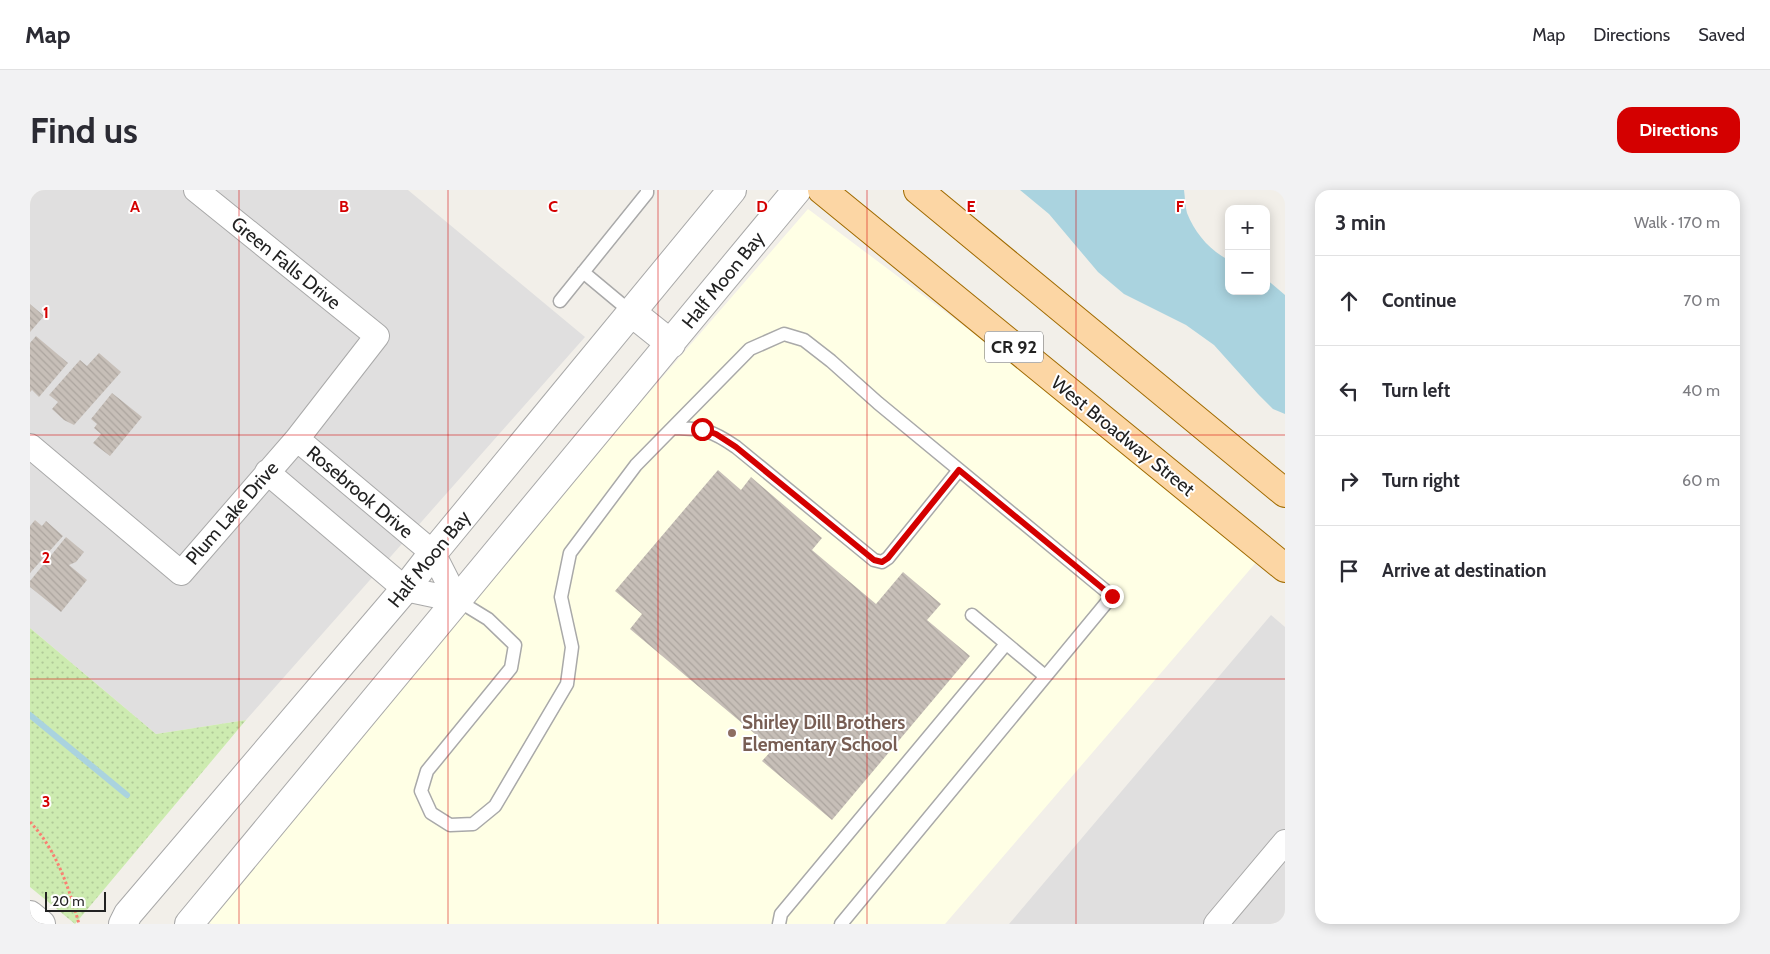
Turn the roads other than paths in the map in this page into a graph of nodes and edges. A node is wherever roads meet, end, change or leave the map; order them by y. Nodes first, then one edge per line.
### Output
1 (196, 190) edge
2 (647, 190) edge
3 (732, 190) edge
4 (797, 190) edge
5 (822, 190) edge
6 (918, 190) edge
7 (583, 272) junction
8 (560, 301) dead end
9 (631, 312) junction
10 (377, 336) joint
11 (671, 344) junction
12 (673, 428) junction
13 (297, 439) junction
14 (30, 446) edge
15 (959, 470) junction
16 (267, 472) junction
17 (1285, 493) edge
18 (433, 553) junction
19 (1285, 568) edge
20 (405, 589) junction
21 (457, 600) junction
22 (972, 615) dead end
23 (1006, 644) junction
24 (1045, 676) junction
25 (1285, 842) edge
26 (30, 915) edge
27 (42, 924) edge
28 (123, 924) edge
29 (189, 924) edge
30 (779, 924) edge
31 (841, 924) edge
32 (1216, 924) edge

1 - 10 street, Green Falls Drive
2 - 7 lane
3 - 9 street, Half Moon Bay
4 - 11 street, Half Moon Bay
5 - 19 main road, West Broadway Street / CR 92
6 - 17 main road
7 - 8 lane
7 - 9 lane
9 - 11 street
9 - 18 street, Half Moon Bay
10 - 13 street, Plum Lake Drive
11 - 21 street, Half Moon Bay
12 - 15 lane
12 - 15 lane
12 - 21 lane
13 - 16 street, Plum Lake Drive
13 - 18 street, Rosebrook Drive
14 - 16 street, Plum Lake Drive
15 - 24 lane
16 - 20 street
18 - 20 street, Half Moon Bay
18 - 21 street, Rosebrook Drive
20 - 21 street
20 - 28 street, Half Moon Bay
21 - 29 street, Half Moon Bay
22 - 23 lane
23 - 24 lane
23 - 30 lane
24 - 31 lane
25 - 32 street
26 - 27 street

